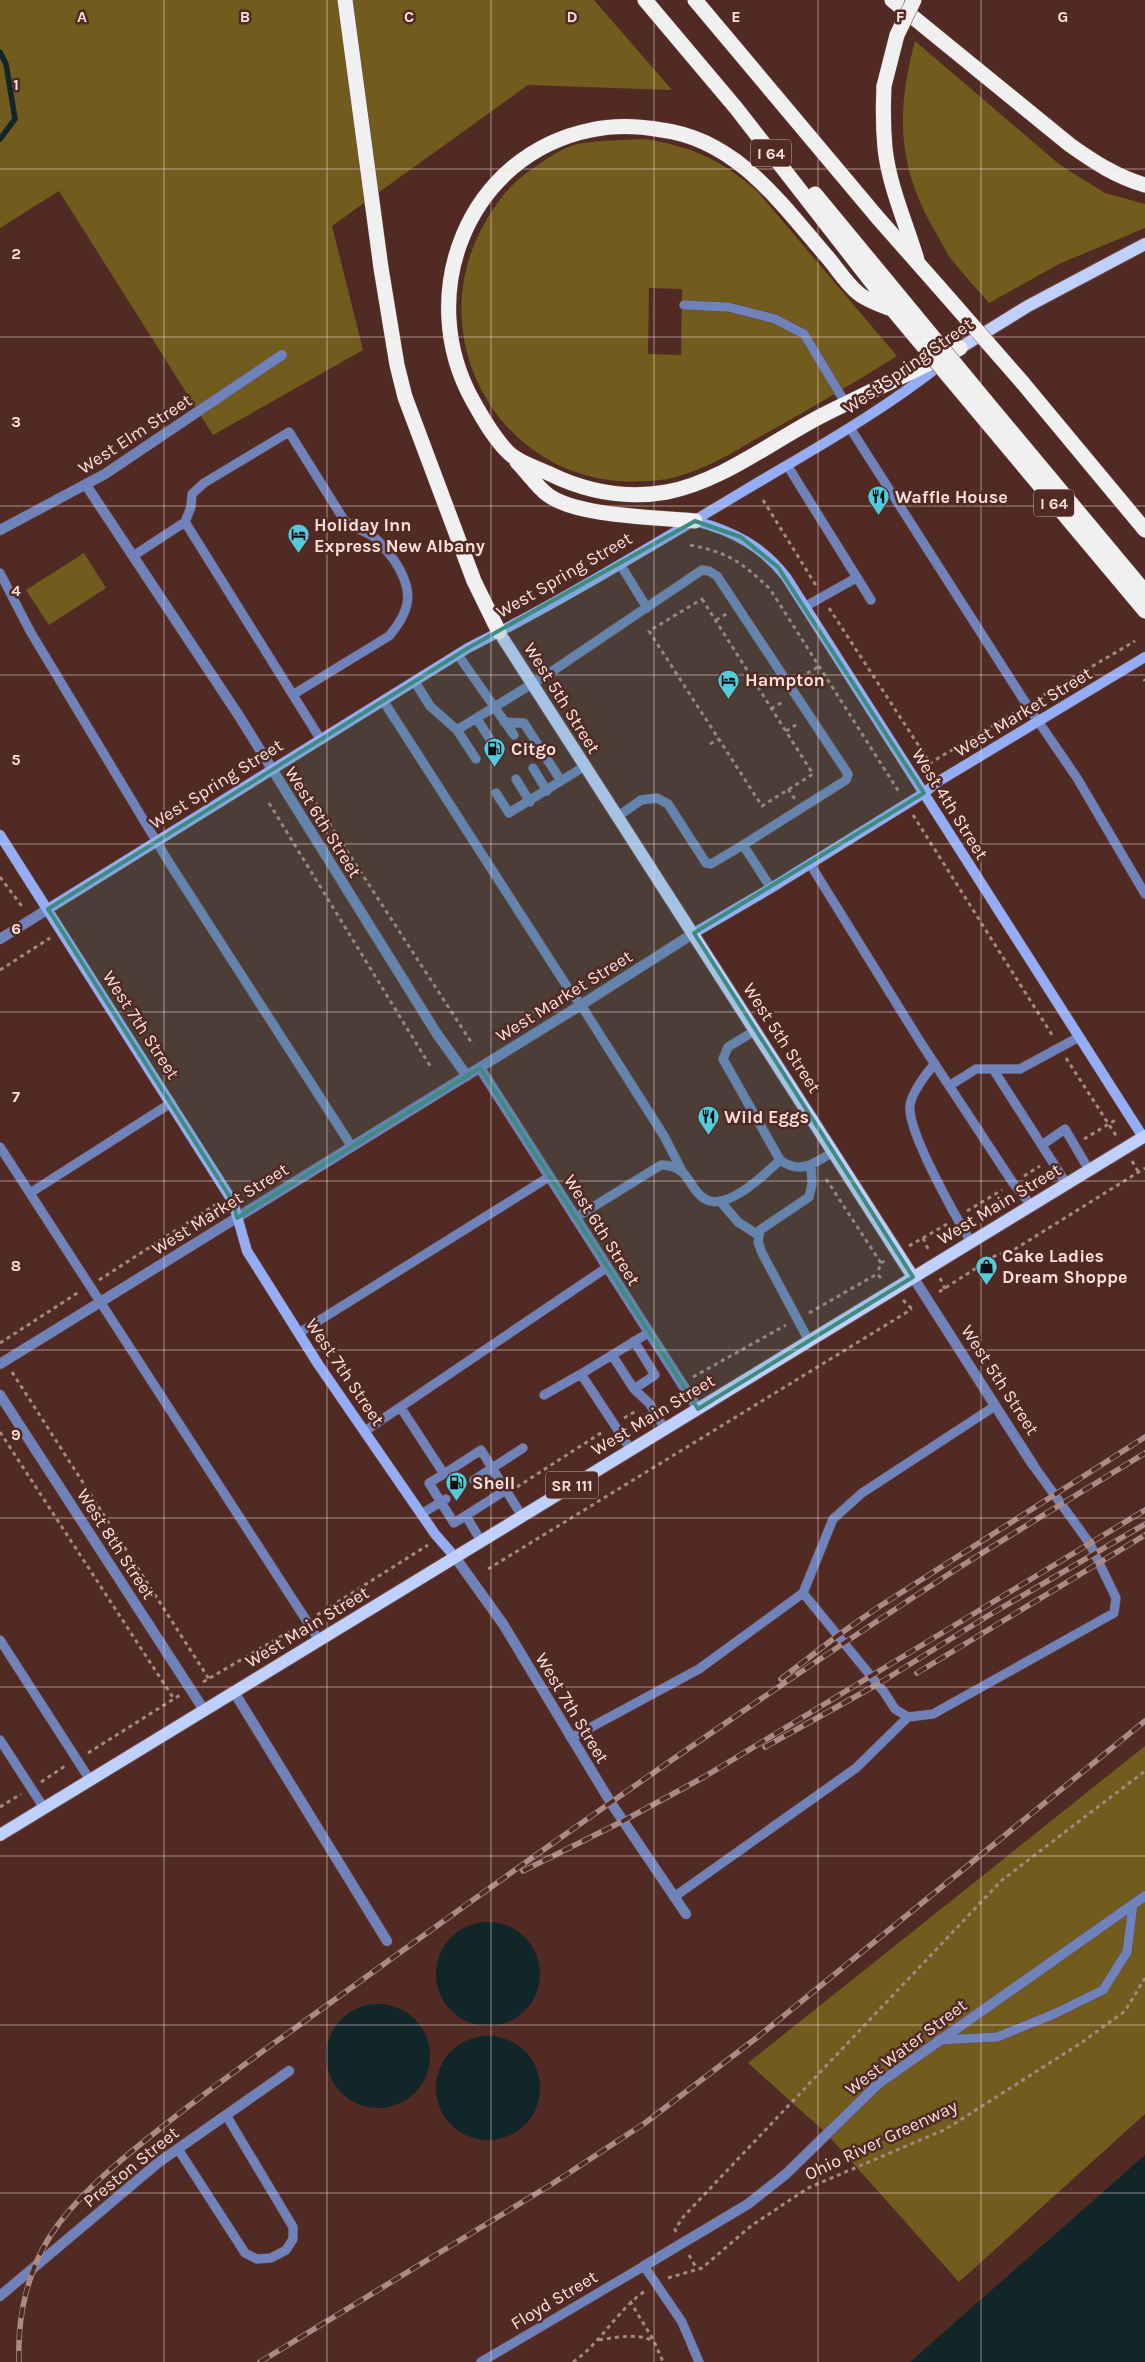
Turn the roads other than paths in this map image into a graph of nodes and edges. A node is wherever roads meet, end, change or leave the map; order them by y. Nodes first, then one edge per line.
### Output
1 (345, 0) edge
2 (644, 0) edge
3 (656, 0) edge
4 (695, 0) edge
5 (892, 0) edge
6 (914, 0) edge
7 (1145, 186) edge
8 (1145, 244) edge
9 (919, 266) junction
10 (684, 305) dead end
11 (899, 306) junction
12 (960, 348) junction
13 (282, 355) dead end
14 (846, 404) junction
15 (850, 428) junction
16 (511, 455) junction
17 (787, 465) junction
18 (86, 485) junction
19 (185, 522) junction
20 (695, 522) junction
21 (0, 530) edge
22 (1145, 530) edge
23 (133, 556) junction
24 (620, 564) junction
25 (0, 574) edge
26 (856, 578) junction
27 (1140, 593) edge
28 (871, 600) dead end
29 (806, 606) junction
30 (646, 608) junction
31 (1145, 612) edge
32 (500, 632) junction
33 (458, 655) junction
34 (1145, 657) edge
35 (415, 682) junction
36 (532, 683) junction
37 (294, 694) junction
38 (384, 702) junction
39 (494, 707) junction
40 (477, 719) junction
41 (504, 722) junction
42 (1038, 722) junction
43 (457, 730) junction
44 (514, 735) dead end
45 (321, 740) junction
46 (495, 747) dead end
47 (476, 759) dead end
48 (585, 766) junction
49 (533, 768) dead end
50 (272, 771) junction
51 (516, 779) dead end
52 (562, 782) junction
53 (547, 791) junction
54 (496, 793) dead end
55 (924, 793) junction
56 (530, 802) junction
57 (617, 817) junction
58 (0, 835) edge
59 (157, 842) junction
60 (743, 844) junction
61 (810, 864) junction
62 (771, 888) junction
63 (1145, 894) edge
64 (48, 910) junction
65 (694, 933) junction
66 (0, 939) edge
67 (581, 1006) junction
68 (756, 1030) junction
69 (1080, 1037) junction
70 (935, 1064) junction
71 (480, 1068) junction
72 (993, 1069) junction
73 (466, 1076) junction
74 (949, 1086) junction
75 (171, 1103) junction
76 (1144, 1138) edge
77 (1042, 1145) junction
78 (0, 1147) edge
79 (352, 1147) junction
80 (834, 1151) junction
81 (780, 1160) junction
82 (814, 1165) junction
83 (1089, 1170) junction
84 (683, 1173) junction
85 (549, 1177) junction
86 (1066, 1184) junction
87 (30, 1193) junction
88 (720, 1200) junction
89 (1031, 1205) junction
90 (237, 1218) junction
91 (575, 1218) junction
92 (758, 1235) junction
93 (971, 1242) junction
94 (606, 1268) junction
95 (913, 1277) junction
96 (101, 1302) junction
97 (299, 1333) junction
98 (648, 1333) junction
99 (634, 1341) junction
100 (809, 1341) junction
101 (612, 1355) junction
102 (0, 1364) edge
103 (581, 1374) junction
104 (634, 1389) junction
105 (0, 1395) edge
106 (544, 1395) dead end
107 (995, 1406) junction
108 (401, 1408) junction
109 (698, 1409) junction
110 (665, 1429) junction
111 (365, 1431) junction
112 (524, 1448) dead end
113 (631, 1450) junction
114 (1033, 1464) joint
115 (492, 1468) junction
116 (444, 1474) junction
117 (474, 1480) dead end
118 (506, 1490) junction
119 (443, 1501) junction
120 (421, 1514) junction
121 (466, 1516) junction
122 (522, 1516) junction
123 (482, 1541) junction
124 (454, 1557) junction
125 (803, 1593) junction
126 (0, 1640) edge
127 (319, 1640) junction
128 (234, 1692) junction
129 (204, 1710) junction
130 (908, 1718) junction
131 (571, 1738) junction
132 (0, 1740) edge
133 (90, 1780) junction
134 (44, 1808) junction
135 (0, 1835) edge
136 (1145, 1896) edge
137 (674, 1897) junction
138 (1133, 1904) junction
139 (686, 1914) dead end
140 (387, 1941) dead end
141 (938, 2040) junction
142 (289, 2071) dead end
143 (226, 2115) junction
144 (178, 2149) junction
145 (644, 2266) junction
146 (0, 2296) edge
147 (481, 2362) edge
148 (698, 2362) edge

1 - 32 highway
2 - 11 highway, I 64
3 - 11 highway
4 - 9 highway, I 64
5 - 7 highway
6 - 9 highway, bridge
8 - 12 main road, West Spring Street
9 - 22 highway, I 64, bridge
10 - 14 lane
11 - 16 highway
11 - 27 highway, I 64, bridge
12 - 14 highway
12 - 15 street, West Spring Street
13 - 18 street, West Elm Street
14 - 16 highway
15 - 17 street, West Spring Street
15 - 42 lane
16 - 20 highway
17 - 20 street, West Spring Street
17 - 26 lane
18 - 21 street, West Elm Street
18 - 23 street, West 6th Street
19 - 23 lane
19 - 37 lane
19 - 37 lane
20 - 24 street, West Spring Street
20 - 29 street, West 4th Street
23 - 50 street, West 6th Street
24 - 30 lane
24 - 32 street, West Spring Street
25 - 59 lane
26 - 28 lane
26 - 29 lane
27 - 31 highway, I 64
29 - 55 street, West 4th Street
30 - 36 lane
30 - 60 lane
32 - 33 street, West Spring Street
32 - 36 main road, West 5th Street
33 - 35 street, West Spring Street
33 - 39 lane
34 - 42 street, West Market Street
35 - 38 street, West Spring Street
35 - 43 lane
36 - 39 lane
36 - 48 main road, West 5th Street
37 - 45 lane
38 - 45 street, West Spring Street
38 - 67 lane
39 - 40 lane
39 - 41 lane
40 - 43 lane
40 - 46 lane
41 - 44 lane
41 - 52 lane
42 - 55 street, West Market Street
42 - 63 lane
43 - 47 lane
45 - 50 street, West Spring Street
48 - 52 lane
48 - 57 main road, West 5th Street
49 - 53 lane
50 - 59 street, West Spring Street
50 - 73 street, West 6th Street
51 - 56 lane
52 - 53 lane
53 - 56 lane
54 - 56 lane
55 - 61 street, West Market Street
55 - 69 street, West 4th Street
57 - 60 lane
57 - 65 main road, West 5th Street
58 - 64 street, West 7th Street
59 - 64 street, West Spring Street
59 - 79 lane
60 - 62 lane
61 - 62 street, West Market Street
61 - 70 lane
62 - 65 street, West Market Street
64 - 66 street, West Spring Street
64 - 75 street, West 7th Street
65 - 67 street, West Market Street
65 - 68 main road, West 5th Street
67 - 71 street, West Market Street
67 - 84 lane
68 - 80 main road, West 5th Street
68 - 81 lane
69 - 72 lane
69 - 76 street, West 4th Street
70 - 74 lane
70 - 93 lane
71 - 73 street, West Market Street
71 - 85 street, West 6th Street
72 - 74 lane
72 - 77 lane
73 - 79 street, West Market Street
74 - 89 lane
75 - 87 lane
75 - 90 street, West 7th Street
76 - 83 main road, West Main Street / SR 111
77 - 83 lane
77 - 86 lane
78 - 87 lane
79 - 90 street, West Market Street
80 - 82 lane
80 - 95 main road, West 5th Street
81 - 82 lane
81 - 88 lane
82 - 92 lane
83 - 86 main road, West Main Street / SR 111
84 - 88 lane
84 - 91 lane
85 - 91 street, West 6th Street
85 - 97 lane
86 - 89 main road, West Main Street / SR 111
87 - 96 lane
88 - 92 lane
89 - 93 main road, West Main Street / SR 111
90 - 96 street, West Market Street
90 - 97 street, West 7th Street
91 - 94 street, West 6th Street
92 - 100 lane
93 - 95 main road, West Main Street / SR 111
94 - 98 street, West 6th Street
94 - 108 lane
95 - 100 main road, West Main Street / SR 111
95 - 107 street, West 5th Street
96 - 102 street, West Market Street
96 - 127 lane
97 - 111 street, West 7th Street
98 - 99 lane
98 - 109 street, West 6th Street
99 - 101 lane
99 - 104 lane
100 - 109 main road, West Main Street / SR 111
101 - 103 lane
101 - 104 lane
103 - 106 lane
103 - 113 lane
104 - 110 lane
105 - 129 street, West 8th Street
107 - 114 street, West 5th Street
107 - 125 lane
108 - 111 lane
108 - 116 lane
109 - 110 main road, West Main Street / SR 111
110 - 113 main road, West Main Street / SR 111
111 - 120 street, West 7th Street
112 - 115 lane
113 - 122 main road, West Main Street / SR 111
114 - 130 lane
115 - 116 lane
115 - 117 lane
115 - 118 lane
116 - 119 lane
118 - 121 lane
118 - 122 lane
119 - 120 lane
119 - 121 lane
120 - 124 street, West 7th Street
121 - 123 lane
122 - 123 main road, West Main Street / SR 111
123 - 124 main road, West Main Street / SR 111
124 - 127 main road, West Main Street / SR 111
124 - 131 street, West 7th Street
125 - 130 lane
125 - 131 lane
126 - 133 lane
127 - 128 main road, West Main Street / SR 111
128 - 129 main road, West Main Street / SR 111
128 - 140 street
129 - 133 main road, West Main Street / SR 111
130 - 137 lane
131 - 137 street, West 7th Street
132 - 134 lane
133 - 134 main road, West Main Street / SR 111
134 - 135 main road, West Main Street / SR 111
136 - 138 street, West Water Street
137 - 139 street, West 7th Street
138 - 141 street, West Water Street
138 - 141 lane
141 - 145 street, West Water Street
142 - 143 street, Preston Street
143 - 144 street, Preston Street
143 - 144 lane
144 - 146 street, Preston Street
145 - 147 lane, Floyd Street
145 - 148 lane

